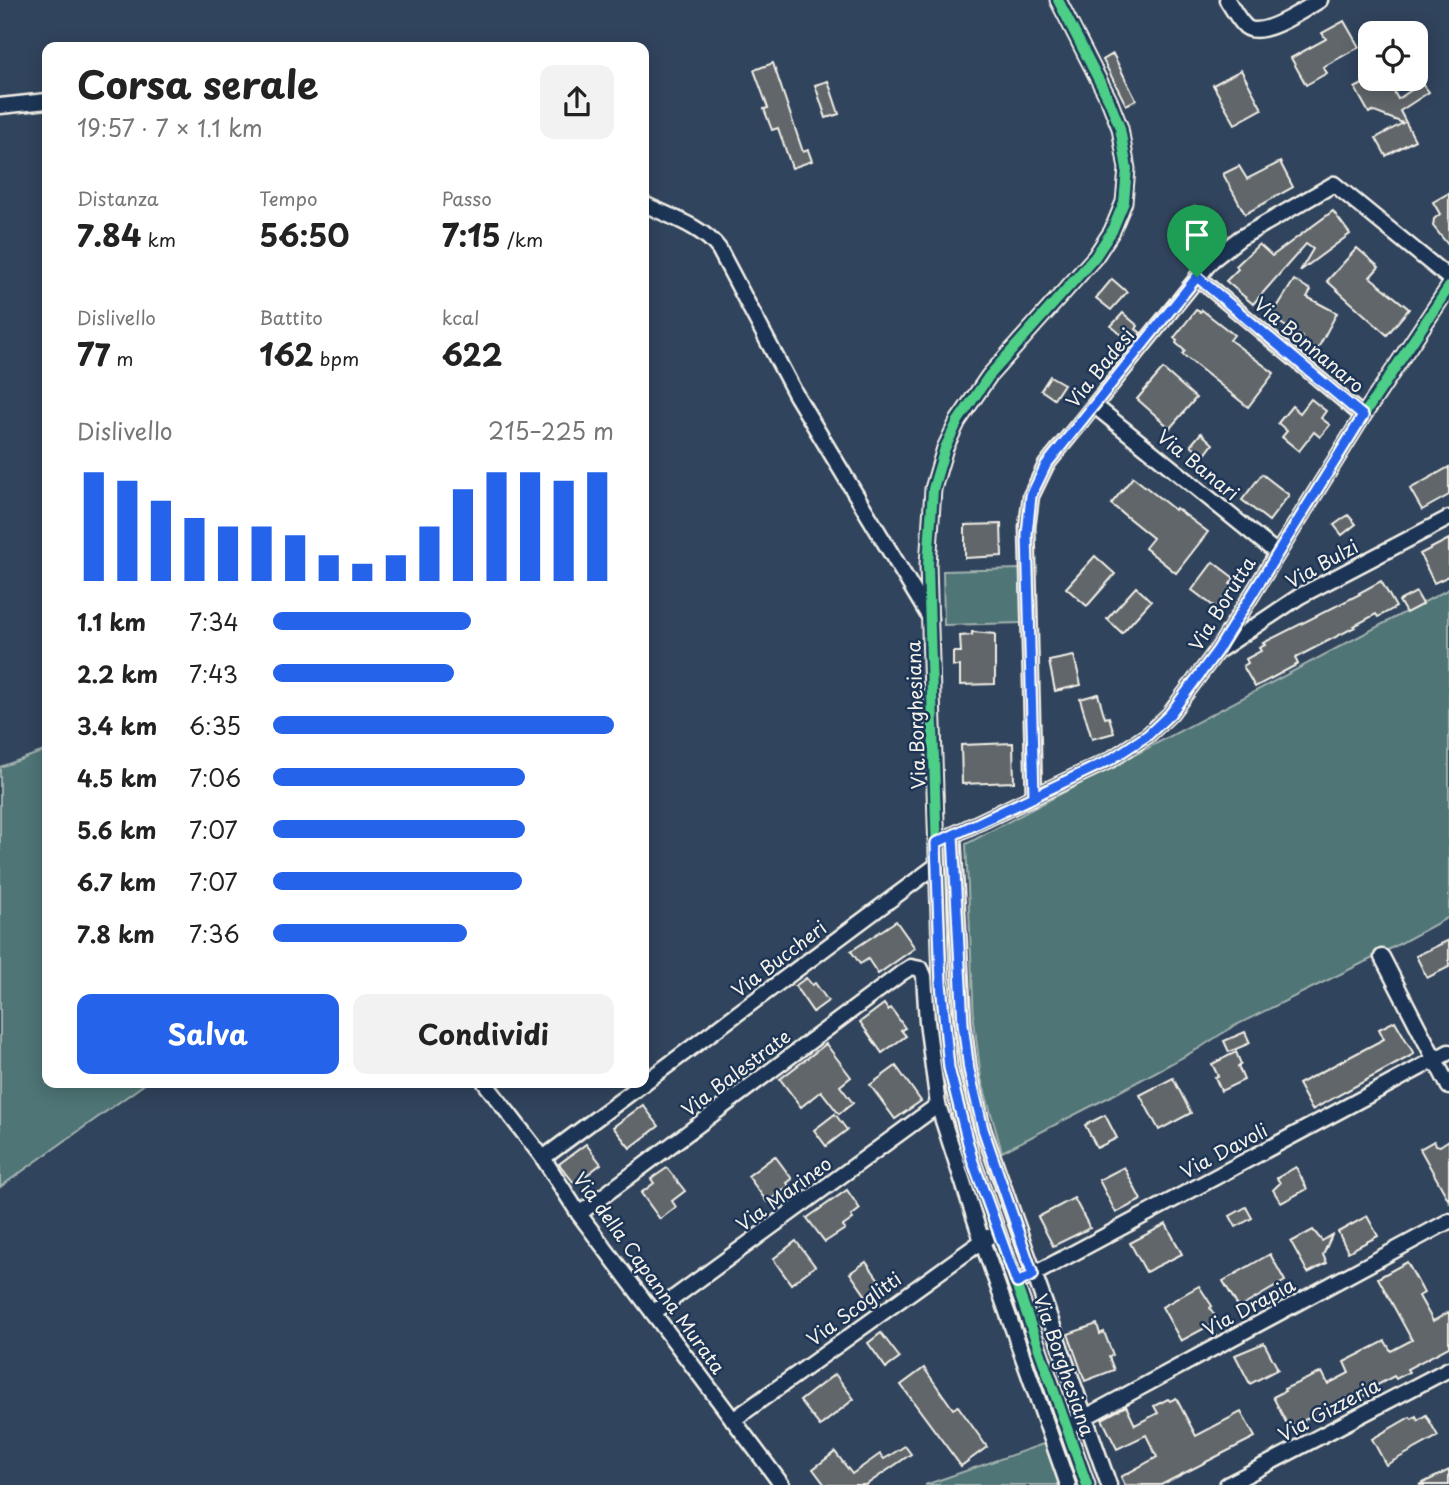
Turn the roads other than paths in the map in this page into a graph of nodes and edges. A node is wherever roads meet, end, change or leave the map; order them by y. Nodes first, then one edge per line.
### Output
1 (1058, 0) edge
2 (1227, 0) edge
3 (1320, 0) edge
4 (42, 102) edge
5 (0, 106) edge
6 (649, 207) edge
7 (1197, 277) junction
8 (1449, 278) edge
9 (1449, 287) edge
10 (1441, 301) junction
11 (1449, 315) edge
12 (1095, 406) junction
13 (1363, 416) junction
14 (1449, 518) edge
15 (1277, 553) junction
16 (930, 619) junction
17 (1217, 651) junction
18 (1034, 797) junction
19 (953, 835) junction
20 (936, 843) junction
21 (937, 865) junction
22 (1382, 957) dead end
23 (917, 967) joint
24 (1449, 1052) edge
25 (1435, 1059) junction
26 (649, 1079) edge
27 (1449, 1087) edge
28 (489, 1088) edge
29 (637, 1088) edge
30 (938, 1105) junction
31 (983, 1129) junction
32 (965, 1135) junction
33 (543, 1158) junction
34 (579, 1214) junction
35 (1449, 1221) edge
36 (998, 1230) junction
37 (982, 1241) junction
38 (1033, 1275) junction
39 (1017, 1283) junction
40 (653, 1314) junction
41 (1449, 1369) edge
42 (1085, 1417) junction
43 (733, 1420) junction
44 (1067, 1427) junction
45 (782, 1485) edge
46 (1068, 1485) edge
47 (1087, 1485) edge
48 (1109, 1485) edge
49 (1227, 1485) edge

1 - 16 street, Via Borghesiana
2 - 3 street
4 - 5 street
6 - 16 street
7 - 8 street, Via Badesi
7 - 12 street, Via Badesi
7 - 13 street, Via Bonnanaro
9 - 10 street, Via Borutta
10 - 11 street
10 - 13 street, Via Borutta
12 - 15 street, Via Banari
12 - 18 street, Via Badesi
13 - 15 street, Via Borutta
14 - 17 street, Via Bulzi
15 - 17 street, Via Borutta
16 - 20 street, Via Borghesiana
17 - 18 street, Via Borutta
18 - 19 street, Via Borutta
19 - 20 street, Via Borutta
19 - 31 street, Via Borghesiana
20 - 21 street, Via Borghesiana
21 - 26 street, Via Buccheri
21 - 32 street, Via Borghesiana
22 - 25 street
23 - 30 street, Via Borghesiana
23 - 34 street, Via Balestrate
24 - 25 street, Via Davoli
25 - 27 street
25 - 38 street, Via Davoli
28 - 33 street, Via della Capanna Murata
29 - 33 street, Via Buccheri
30 - 37 street, Via Borghesiana
30 - 40 street, Via Marineo
31 - 32 street
31 - 38 street, Via Borghesiana
32 - 36 street, Via Borghesiana
33 - 34 street, Via della Capanna Murata
34 - 40 street, Via della Capanna Murata
35 - 42 street, Via Drapia
36 - 37 street, Via Scoglitti
36 - 39 street, Via Borghesiana
37 - 43 street, Via Scoglitti
37 - 46 street, Via Borghesiana
38 - 39 street, Via Davoli
38 - 42 street, Via Borghesiana
39 - 44 street, Via Borghesiana
40 - 43 street, Via della Capanna Murata
41 - 49 street, Via Gizzeria
42 - 44 street, Via Drapia
42 - 48 street, Via Borghesiana
43 - 45 street, Via della Capanna Murata
44 - 47 street, Via Borghesiana

